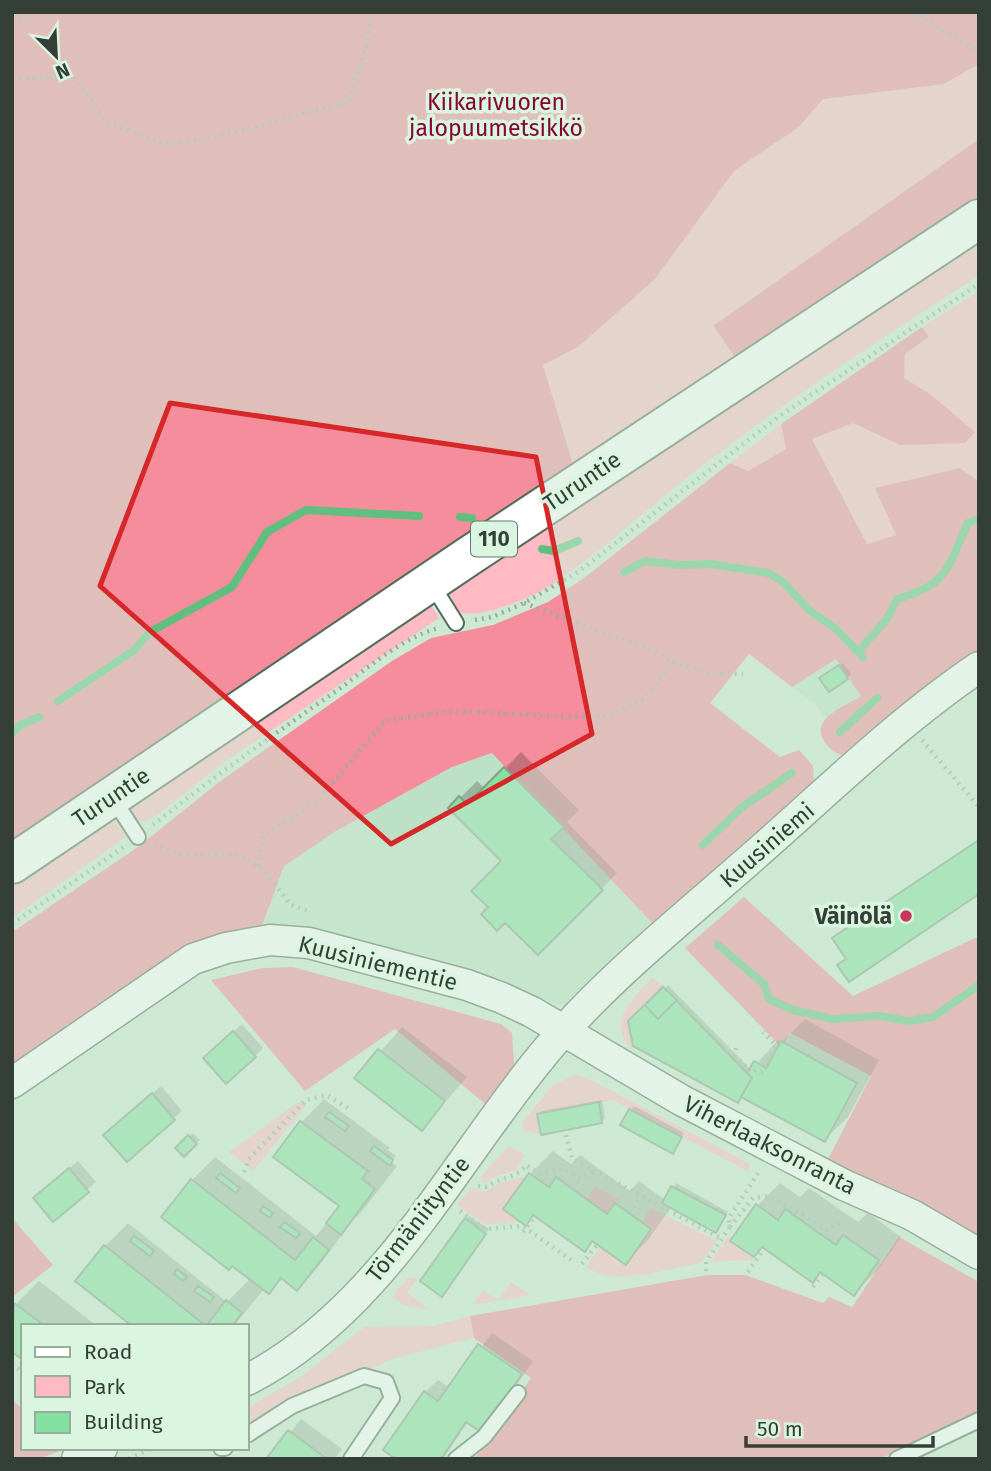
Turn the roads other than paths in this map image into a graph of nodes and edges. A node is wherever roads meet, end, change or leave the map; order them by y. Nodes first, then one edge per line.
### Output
1 (979, 219) edge
2 (430, 582) junction
3 (456, 623) road end
4 (979, 667) edge
5 (111, 797) junction
6 (138, 837) road end
7 (12, 864) edge
8 (563, 1032) junction
9 (12, 1083) edge
10 (979, 1254) edge
11 (248, 1379) edge
12 (518, 1393) dead end
13 (979, 1420) edge
14 (248, 1433) edge
15 (97, 1450) edge
16 (76, 1459) edge
17 (351, 1459) edge
18 (456, 1459) edge
19 (897, 1459) edge

1 - 2 main road, Turuntie / 110
2 - 3 lane
2 - 5 main road, Turuntie / 110
4 - 8 street, Kuusiniemi
5 - 6 lane
5 - 7 main road, Turuntie / 110
8 - 9 street, Kuusiniementie
8 - 10 street, Viherlaaksonranta
8 - 11 street, Törmäniityntie
12 - 18 lane
13 - 19 lane
14 - 17 lane
15 - 16 street

